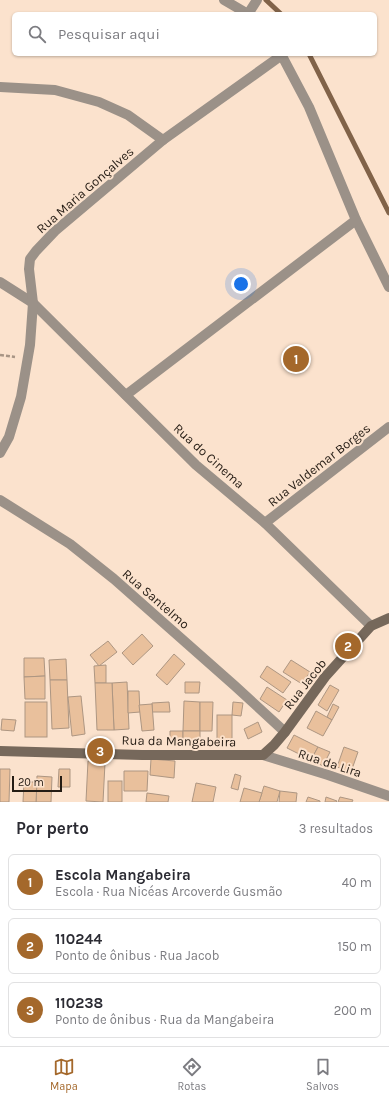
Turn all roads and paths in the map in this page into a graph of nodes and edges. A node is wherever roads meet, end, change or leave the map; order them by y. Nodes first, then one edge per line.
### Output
1 (224, 0) edge
2 (255, 2) edge
3 (245, 12) edge
4 (249, 12) edge
5 (278, 56) edge
6 (282, 56) edge
7 (0, 87) edge
8 (163, 140) junction
9 (356, 220) junction
10 (0, 282) edge
11 (389, 287) edge
12 (33, 303) junction
13 (126, 395) junction
14 (389, 427) edge
15 (0, 453) edge
16 (0, 500) edge
17 (265, 523) junction
18 (389, 618) edge
19 (371, 626) junction
20 (285, 732) junction
21 (0, 751) edge
22 (263, 755) junction
23 (389, 796) edge

1 - 3 street
2 - 4 street
5 - 8 street, Rua Maria Gonçalves
6 - 9 street
7 - 8 street
8 - 12 street, Rua Maria Gonçalves
9 - 11 street
9 - 13 street
10 - 12 street, Rua do Cinema
12 - 13 street, Rua do Cinema
12 - 15 street, Rua Maria Gonçalves
13 - 17 street, Rua do Cinema
14 - 17 street, Rua Valdemar Borges
16 - 20 street, Rua Santelmo
17 - 19 street, Rua do Cinema
18 - 19 street, Rua Jacob
19 - 20 street, Rua Jacob
20 - 22 street, Rua Jacob
21 - 22 street, Rua da Mangabeira
22 - 23 street, Rua da Lira

